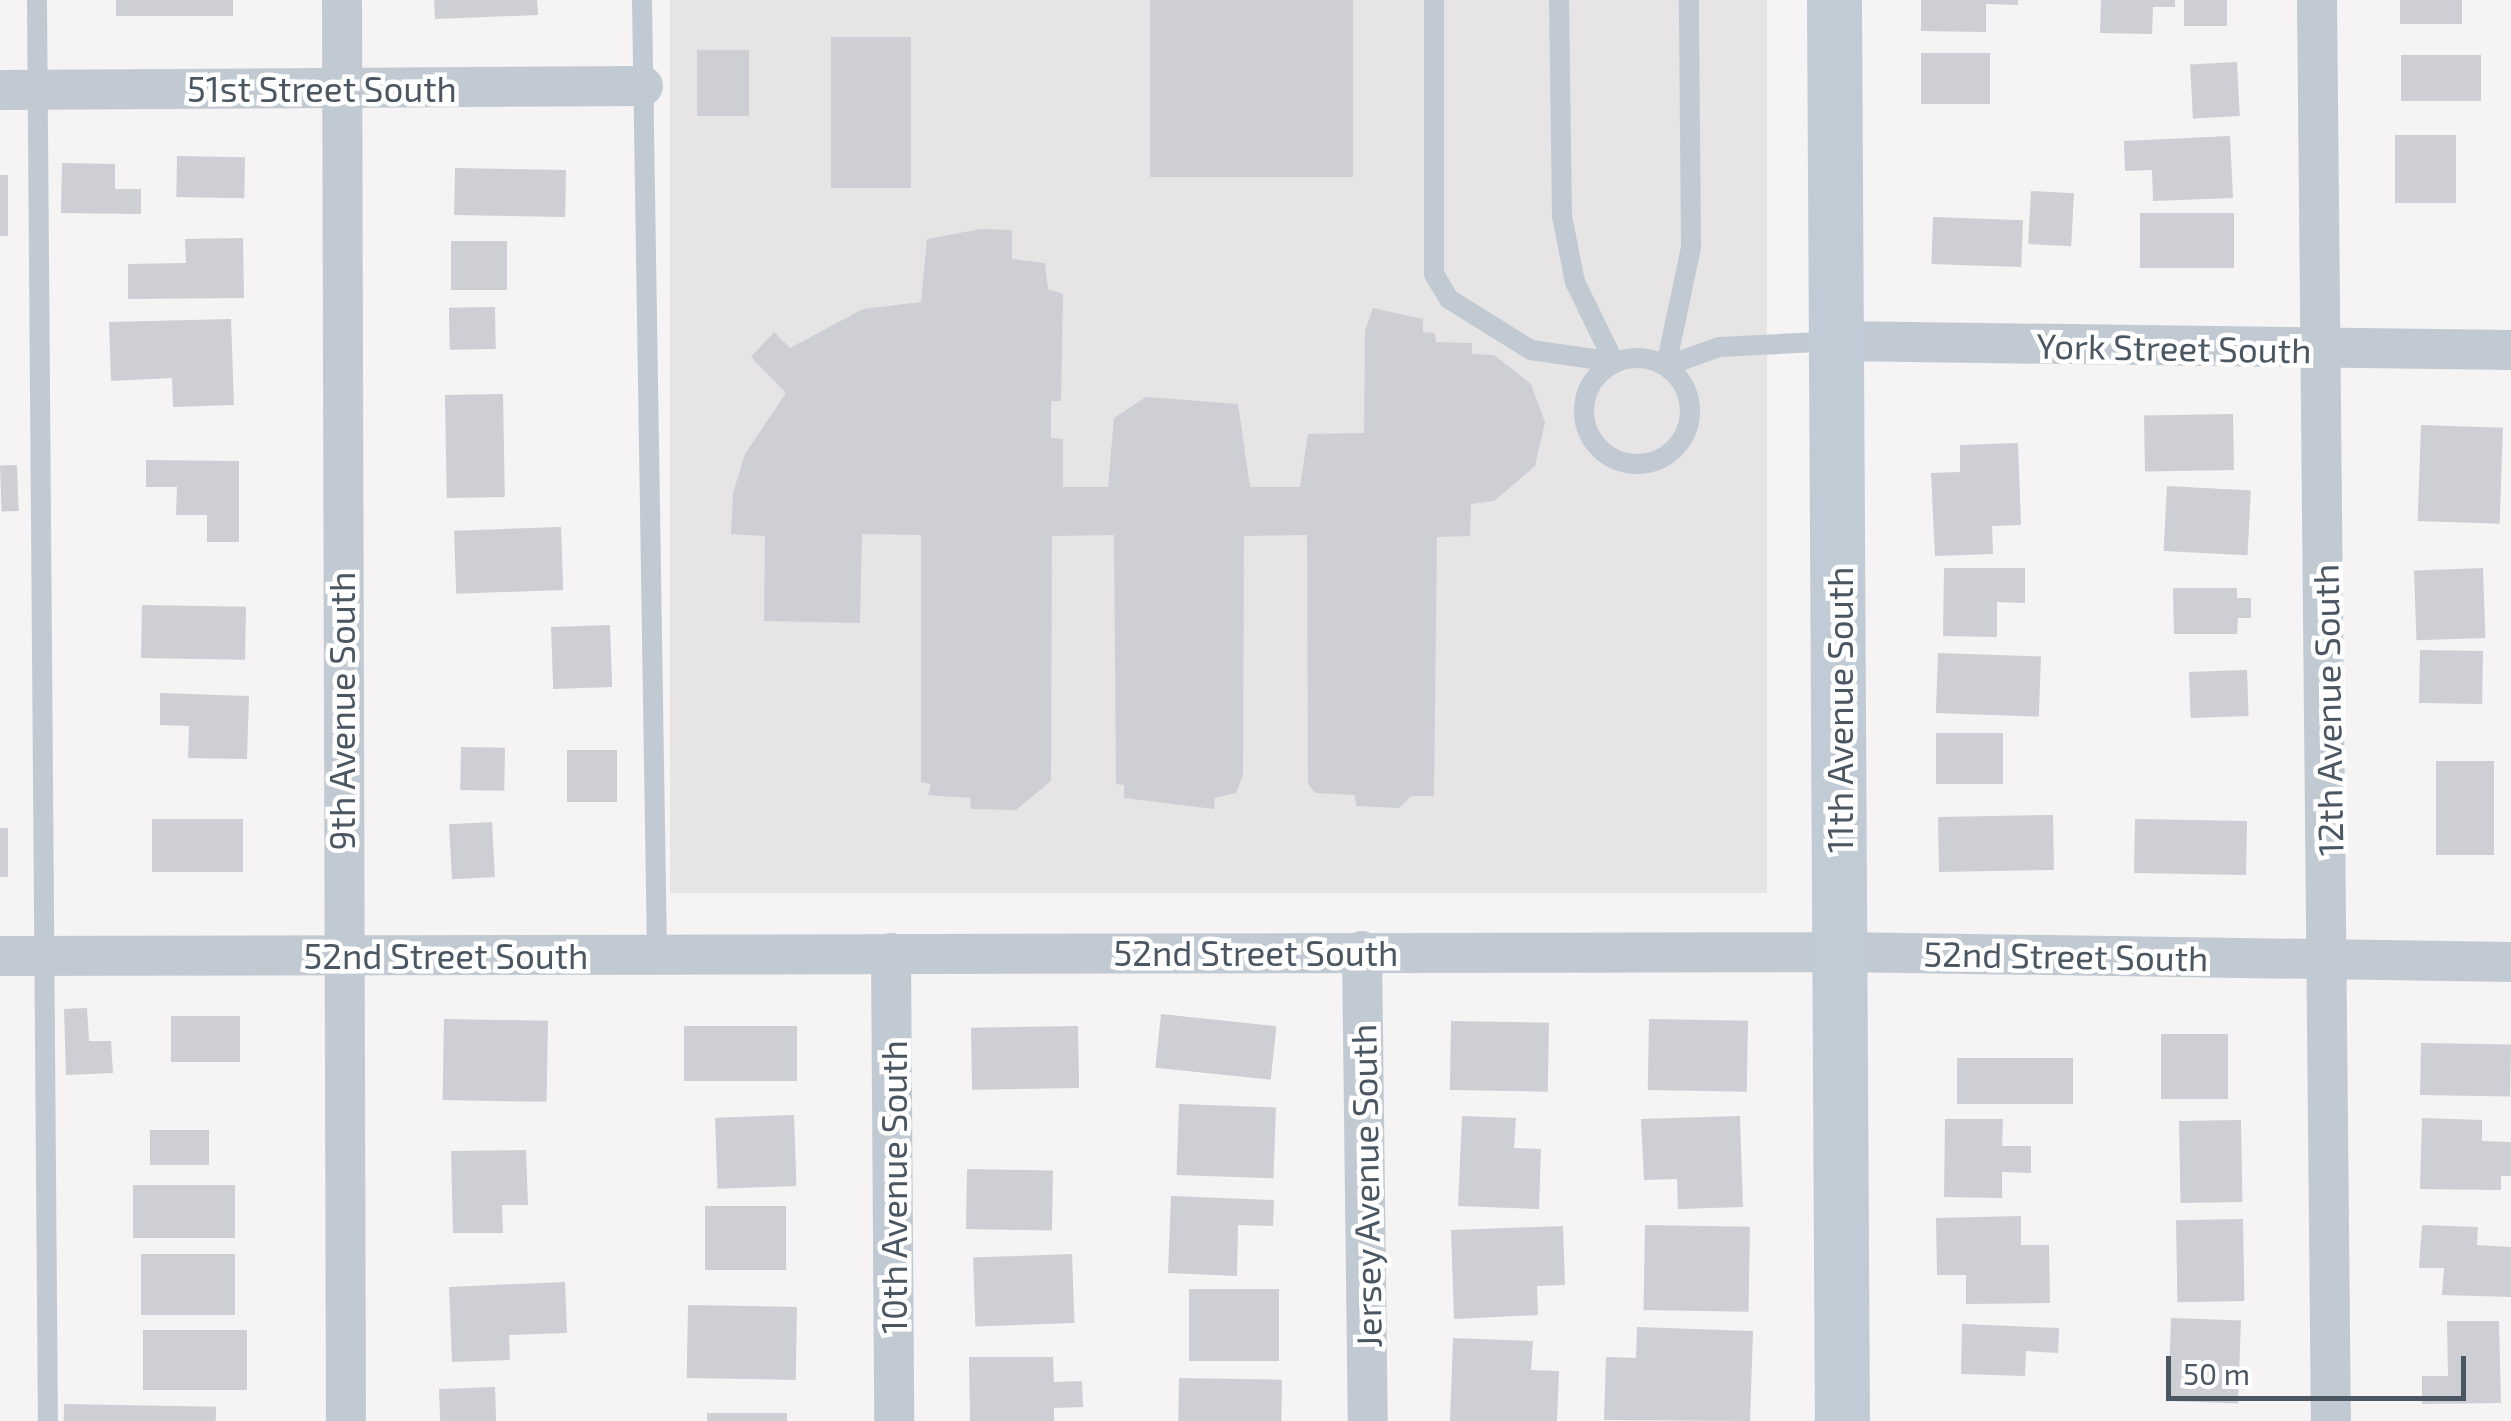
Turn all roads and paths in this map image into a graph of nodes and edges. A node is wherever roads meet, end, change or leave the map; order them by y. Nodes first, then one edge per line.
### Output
1 (37, 0) edge
2 (342, 0) edge
3 (642, 0) edge
4 (1434, 0) edge
5 (1559, 0) edge
6 (1689, 0) edge
7 (1834, 0) edge
8 (2318, 0) edge
9 (643, 86) junction
10 (342, 88) junction
11 (19, 89) edge
12 (1838, 340) junction
13 (2321, 350) junction
14 (2511, 350) edge
15 (1614, 362) junction
16 (1666, 366) junction
17 (1362, 951) junction
18 (1840, 952) junction
19 (891, 953) junction
20 (657, 954) junction
21 (0, 956) edge
22 (46, 956) junction
23 (340, 956) junction
24 (2331, 959) junction
25 (2511, 962) edge
26 (48, 1421) edge
27 (346, 1421) edge
28 (894, 1421) edge
29 (1368, 1421) edge
30 (1842, 1421) edge
31 (2330, 1421) edge

1 - 11 lane
2 - 10 street, 9th Avenue South
3 - 9 lane
4 - 15 lane
5 - 15 lane
6 - 16 lane
7 - 12 street, 11th Avenue South
8 - 13 street, 12th Avenue South
9 - 10 street, 51st Street South
9 - 20 lane
10 - 11 street, 51st Street South
10 - 23 street, 9th Avenue South
11 - 22 lane
12 - 13 street, York Street South
12 - 16 lane
12 - 18 street, 11th Avenue South
13 - 14 street, York Street South
13 - 24 street, 12th Avenue South
15 - 16 lane
15 - 16 lane
17 - 18 street, 52nd Street South
17 - 19 street, 52nd Street South
17 - 29 street, Jersey Avenue South
18 - 24 street, 52nd Street South
18 - 30 street, 11th Avenue South
19 - 20 street, 52nd Street South
19 - 28 street, 10th Avenue South
20 - 23 street, 52nd Street South
21 - 22 street, 52nd Street South
22 - 23 street, 52nd Street South
22 - 26 lane
23 - 27 street, 9th Avenue South
24 - 25 street, 52nd Street South
24 - 31 street, 12th Avenue South

